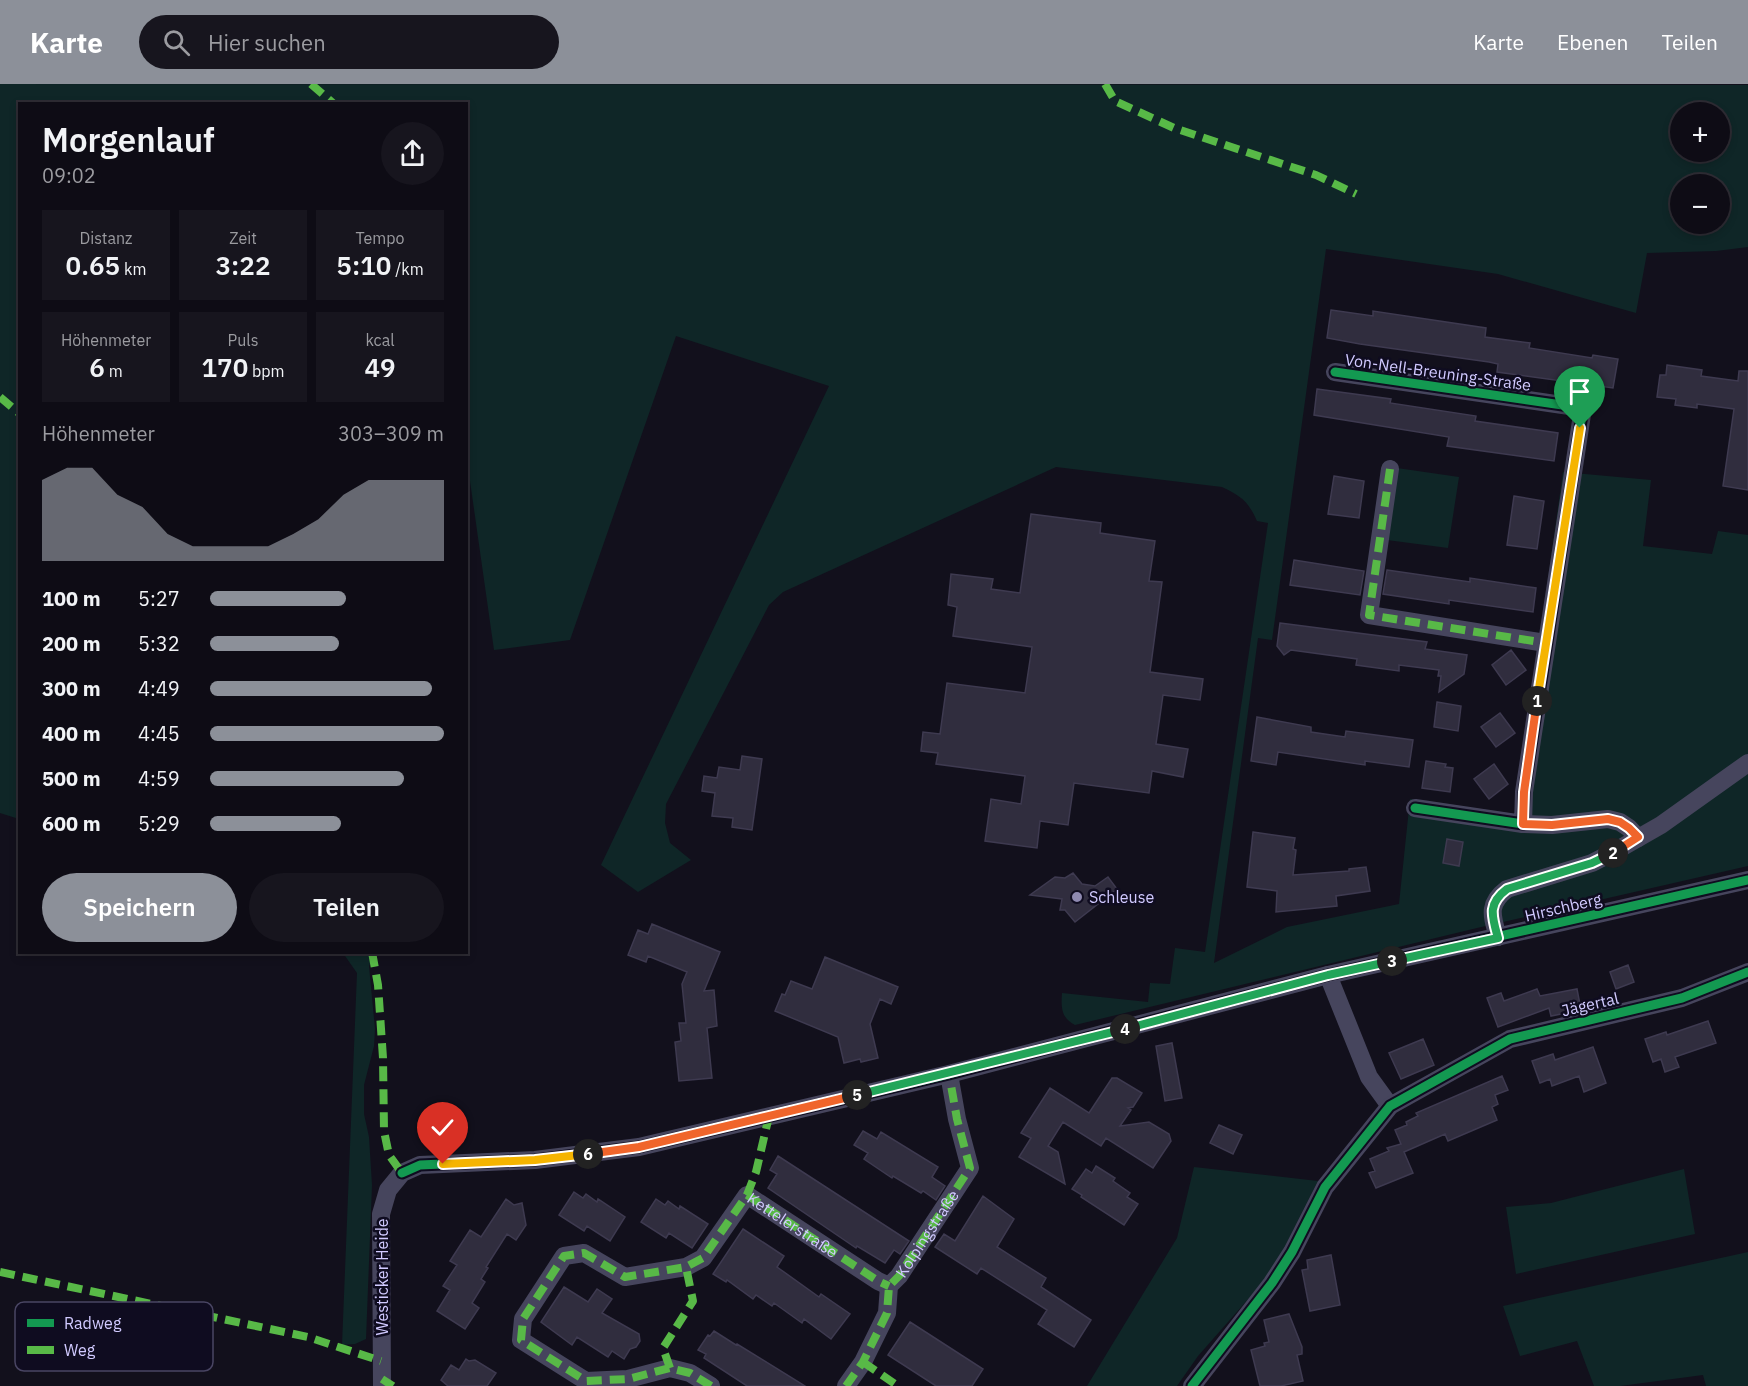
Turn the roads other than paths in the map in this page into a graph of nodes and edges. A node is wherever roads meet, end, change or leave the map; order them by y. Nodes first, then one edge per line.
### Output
1 (1335, 372) dead end
2 (1390, 469) dead end
3 (1546, 643) junction
4 (1748, 763) edge
5 (1415, 808) dead end
6 (1523, 824) junction
7 (1638, 837) junction
8 (1748, 880) edge
9 (1498, 938) junction
10 (1748, 972) edge
11 (1328, 975) junction
12 (949, 1074) junction
13 (1390, 1106) junction
14 (402, 1173) joint
15 (889, 1286) junction
16 (385, 1384) edge
17 (711, 1386) edge
18 (846, 1386) edge
19 (1192, 1386) edge

1 - 3 street, Von-Nell-Breuning-Straße
2 - 3 street
3 - 6 street, Von-Nell-Breuning-Straße
4 - 7 street, Hirschberg
5 - 6 street
6 - 7 street
7 - 9 street, Hirschberg
8 - 9 street, Hirschberg
9 - 11 street, Hirschberg
10 - 13 street, Jägertal
11 - 12 street, Hirschberg
11 - 13 street
12 - 14 street, Hirschberg
12 - 15 street, Kolpingstraße
13 - 19 street
14 - 16 street, Westicker Heide
15 - 17 street, Kettelerstraße
15 - 18 street, Kolpingstraße

